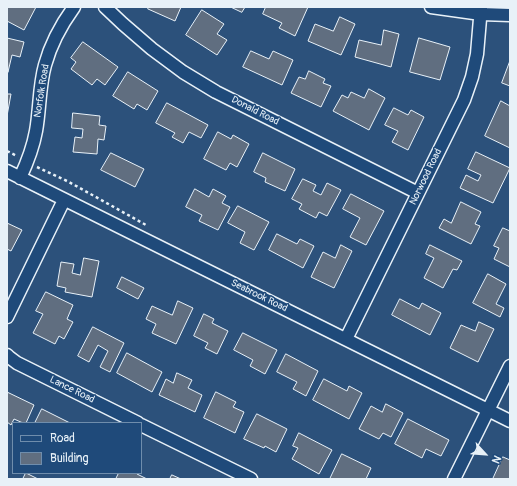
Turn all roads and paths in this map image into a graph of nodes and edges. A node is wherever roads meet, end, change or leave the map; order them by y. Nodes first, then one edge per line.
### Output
1 (74, 7) edge
2 (105, 7) edge
3 (430, 7) edge
4 (481, 10) edge
5 (510, 15) edge
6 (7, 151) edge
7 (13, 154) dead end
8 (40, 169) dead end
9 (7, 171) edge
10 (20, 178) junction
11 (418, 193) junction
12 (64, 200) junction
13 (152, 228) dead end
14 (7, 317) edge
15 (346, 339) junction
16 (7, 354) edge
17 (510, 366) edge
18 (488, 410) junction
19 (510, 421) edge
20 (136, 422) edge
21 (142, 424) edge
22 (251, 479) edge
23 (454, 479) edge

1 - 10 street, Norfolk Road
2 - 11 street, Donald Road
3 - 4 street
4 - 5 street
4 - 11 street, Norwood Road
6 - 7 path
8 - 13 path
9 - 10 street, Seabrook Road
10 - 12 street, Seabrook Road
11 - 15 street, Norwood Road
12 - 14 street
12 - 15 street, Seabrook Road
15 - 18 street, Seabrook Road
16 - 20 street, Lance Road
17 - 18 street
18 - 19 street, Seabrook Road
18 - 23 street
21 - 22 street

